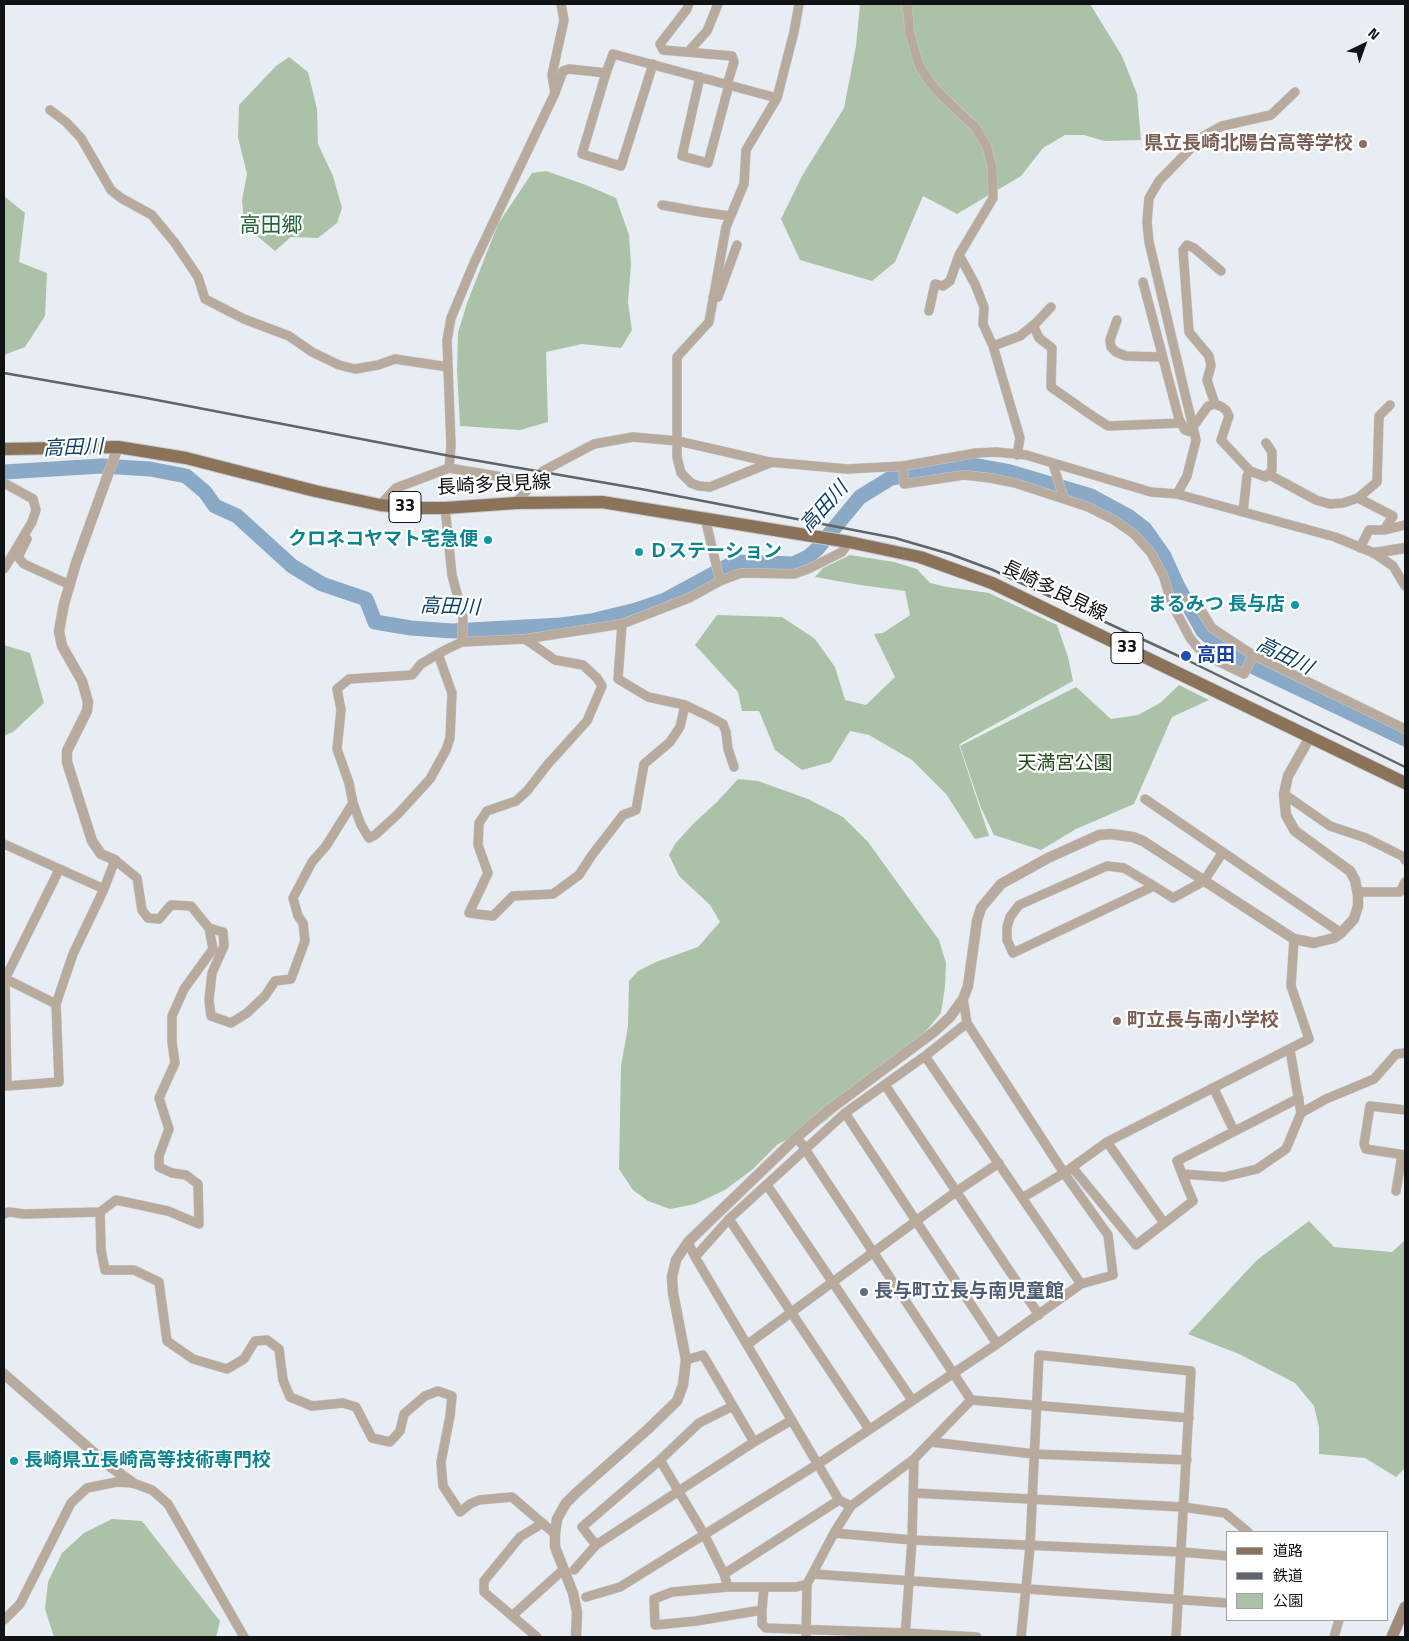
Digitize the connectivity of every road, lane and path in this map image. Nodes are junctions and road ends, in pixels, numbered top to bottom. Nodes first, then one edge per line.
1 (561, 4) edge
2 (689, 4) edge
3 (718, 4) edge
4 (799, 4) edge
5 (907, 4) edge
6 (684, 8) edge
7 (688, 52) junction
8 (652, 64) junction
9 (606, 73) junction
10 (700, 78) junction
11 (728, 85) junction
12 (1295, 92) dead end
13 (555, 93) junction
14 (777, 98) junction
15 (50, 110) dead end
16 (662, 204) dead end
17 (730, 216) junction
18 (737, 245) dead end
19 (958, 255) junction
20 (1221, 271) dead end
21 (1143, 282) dead end
22 (713, 297) junction
23 (1051, 307) dead end
24 (929, 311) dead end
25 (1116, 320) dead end
26 (1033, 325) junction
27 (993, 346) junction
28 (1162, 357) junction
29 (448, 367) junction
30 (1215, 404) junction
31 (1390, 405) dead end
32 (1181, 423) junction
33 (1194, 430) junction
34 (678, 441) junction
35 (1266, 442) dead end
36 (4, 449) edge
37 (116, 452) junction
38 (1017, 455) junction
39 (772, 462) junction
40 (1054, 464) junction
41 (449, 468) junction
42 (903, 468) junction
43 (1250, 471) junction
44 (1268, 474) junction
45 (532, 482) junction
46 (4, 483) edge
47 (1177, 494) junction
48 (1358, 498) junction
49 (1064, 499) junction
50 (516, 503) junction
51 (380, 505) junction
52 (445, 508) junction
53 (1243, 512) junction
54 (705, 518) junction
55 (32, 522) junction
56 (1405, 525) edge
57 (1384, 530) junction
58 (844, 541) junction
59 (1360, 548) junction
60 (1405, 548) edge
61 (1374, 553) junction
62 (4, 568) edge
63 (720, 581) junction
64 (70, 586) junction
65 (1405, 586) edge
66 (1172, 604) junction
67 (622, 624) junction
68 (525, 639) junction
69 (462, 640) junction
70 (438, 654) junction
71 (1253, 654) junction
72 (685, 706) junction
73 (1405, 729) edge
74 (1310, 737) junction
75 (734, 767) dead end
76 (1405, 783) edge
77 (1284, 794) junction
78 (1145, 799) dead end
79 (353, 803) junction
80 (5, 848) edge
81 (1223, 852) junction
82 (115, 860) junction
83 (1405, 860) edge
84 (59, 870) junction
85 (1204, 881) junction
86 (1405, 882) edge
87 (1154, 886) junction
88 (104, 889) junction
89 (1358, 892) junction
90 (209, 928) junction
91 (1341, 933) junction
92 (1294, 939) junction
93 (4, 979) edge
94 (963, 999) junction
95 (56, 1004) junction
96 (967, 1023) junction
97 (1290, 1050) junction
98 (1405, 1053) edge
99 (925, 1056) junction
100 (885, 1085) junction
101 (1214, 1089) junction
102 (1299, 1098) junction
103 (1405, 1110) edge
104 (845, 1113) junction
105 (1302, 1113) junction
106 (1234, 1131) junction
107 (797, 1137) junction
108 (1108, 1142) junction
109 (806, 1150) junction
110 (1404, 1155) edge
111 (999, 1164) junction
112 (1072, 1167) junction
113 (1064, 1173) junction
114 (1182, 1174) junction
115 (767, 1185) junction
116 (957, 1191) junction
117 (1396, 1191) dead end
118 (1022, 1198) junction
119 (100, 1212) junction
120 (4, 1214) edge
121 (729, 1219) junction
122 (916, 1221) junction
123 (1164, 1223) junction
124 (688, 1242) junction
125 (873, 1252) junction
126 (695, 1257) junction
127 (832, 1283) junction
128 (1080, 1284) junction
129 (791, 1314) junction
130 (1039, 1315) junction
131 (748, 1344) junction
132 (997, 1344) junction
133 (686, 1360) junction
134 (954, 1372) junction
135 (4, 1374) edge
136 (912, 1400) junction
137 (972, 1400) junction
138 (1038, 1405) junction
139 (733, 1406) junction
140 (1189, 1418) junction
141 (792, 1420) junction
142 (869, 1429) junction
143 (754, 1442) junction
144 (931, 1442) junction
145 (1034, 1454) junction
146 (914, 1459) junction
147 (660, 1460) junction
148 (1187, 1460) junction
149 (818, 1464) junction
150 (133, 1483) junction
151 (678, 1492) junction
152 (913, 1493) junction
153 (1032, 1499) junction
154 (839, 1500) junction
155 (851, 1506) junction
156 (1183, 1507) junction
157 (543, 1523) junction
158 (1247, 1531) edge
159 (555, 1534) junction
160 (704, 1534) junction
161 (834, 1534) junction
162 (912, 1540) junction
163 (596, 1545) junction
164 (1030, 1546) junction
165 (1182, 1552) junction
166 (1226, 1556) edge
167 (569, 1570) junction
168 (724, 1574) junction
169 (813, 1574) junction
170 (909, 1581) junction
171 (807, 1584) junction
172 (728, 1586) junction
173 (764, 1587) junction
174 (1026, 1589) junction
175 (586, 1597) dead end
176 (1179, 1600) junction
177 (1226, 1604) edge
178 (1405, 1608) edge
179 (762, 1610) junction
180 (512, 1616) junction
181 (4, 1620) edge
182 (1339, 1621) edge
183 (806, 1633) edge
184 (906, 1635) edge
185 (244, 1637) edge
186 (537, 1637) edge
187 (576, 1637) edge
188 (977, 1637) edge
189 (1022, 1637) edge
190 (1176, 1637) edge
191 (1334, 1637) edge
192 (1392, 1637) edge

1 - 13 street
2 - 6 street
3 - 7 street
4 - 14 street
5 - 19 street
6 - 7 street
7 - 11 street
8 - 9 street
8 - 9 street
8 - 10 street
9 - 13 street
10 - 11 street
10 - 11 street
11 - 14 street
12 - 33 street
13 - 29 street
14 - 17 street
15 - 29 street
16 - 17 street
17 - 22 street
18 - 22 street
19 - 24 street
19 - 27 street
20 - 30 street
21 - 28 street
22 - 34 street
23 - 26 street
25 - 28 street
26 - 27 street
26 - 32 street
27 - 38 street
28 - 32 street
29 - 41 street
30 - 33 street
30 - 43 street
31 - 48 street
32 - 33 street
33 - 47 street
34 - 39 street
34 - 39 street
34 - 45 street
35 - 44 street
36 - 37 main road, 長崎多良見線 / 33
37 - 51 main road, 長崎多良見線 / 33
37 - 64 street
38 - 40 street
38 - 42 street
39 - 42 street
40 - 47 street
40 - 49 street
41 - 45 street
41 - 51 street
42 - 49 street
43 - 44 street
43 - 53 street
44 - 48 street
45 - 50 street
46 - 55 street
47 - 53 street
48 - 57 street
49 - 66 street
50 - 52 main road, 長崎多良見線 / 33
50 - 54 main road, 長崎多良見線 / 33
51 - 52 main road, 長崎多良見線 / 33
52 - 69 street
53 - 59 street
54 - 58 main road, 長崎多良見線 / 33
54 - 63 street
55 - 62 street
55 - 64 street
56 - 57 street
57 - 59 street
58 - 63 street
58 - 74 main road, 長崎多良見線 / 33
59 - 61 street
60 - 61 street
61 - 65 street
63 - 67 street
64 - 82 street
66 - 71 street
66 - 71 street
67 - 68 street
67 - 72 street
68 - 69 street
68 - 72 street
69 - 70 street
70 - 79 street
70 - 79 street
71 - 73 street
72 - 75 street
74 - 76 main road, 長崎多良見線 / 33
74 - 77 street
77 - 83 street
77 - 89 street
78 - 81 street
79 - 90 street
80 - 84 street
81 - 85 street
81 - 91 street
82 - 88 street
82 - 90 street
84 - 88 street
84 - 93 street
85 - 87 street
85 - 92 street
85 - 94 street
86 - 89 street
87 - 87 street
88 - 95 street
89 - 91 street
90 - 119 street
91 - 92 street
92 - 97 street
93 - 95 street
93 - 95 street
94 - 96 street
94 - 107 street
96 - 99 street
96 - 113 street
97 - 101 street
97 - 102 street
98 - 105 street
99 - 100 street
99 - 111 street
100 - 104 street
100 - 116 street
101 - 106 street
101 - 108 street
102 - 105 street
102 - 106 street
103 - 110 street
104 - 109 street
104 - 122 street
105 - 114 street
106 - 114 street
107 - 109 street
107 - 124 street
108 - 112 street
108 - 123 street
109 - 115 street
109 - 125 street
110 - 117 street
111 - 116 street
111 - 118 street
112 - 113 street
112 - 123 street
113 - 118 street
113 - 128 street
114 - 123 street
115 - 121 street
115 - 127 street
116 - 122 street
116 - 130 street
118 - 128 street
119 - 120 street
119 - 157 street
121 - 126 street
121 - 129 street
122 - 125 street
122 - 132 street
124 - 126 street
124 - 133 street
125 - 127 street
125 - 134 street
126 - 131 street
127 - 129 street
127 - 136 street
128 - 130 street
129 - 131 street
129 - 142 street
130 - 132 street
131 - 141 street
132 - 134 street
133 - 139 street
133 - 159 street
134 - 136 street
134 - 137 street
135 - 150 street
136 - 142 street
137 - 138 street
137 - 144 street
138 - 140 street
138 - 140 street
138 - 145 street
139 - 143 street
139 - 147 street
140 - 148 street
141 - 143 street
141 - 149 street
142 - 149 street
143 - 151 street
144 - 145 street
144 - 146 street
145 - 148 street
145 - 153 street
146 - 152 street
146 - 155 street
147 - 151 street
147 - 163 street
148 - 156 street
149 - 154 street
149 - 160 street
150 - 181 street
150 - 185 street
151 - 160 street
151 - 163 street
152 - 153 street
152 - 162 street
153 - 156 street
153 - 164 street
154 - 155 street
154 - 168 street
155 - 161 street
156 - 158 street
156 - 165 street
157 - 159 street
157 - 180 street
159 - 167 street
160 - 168 street
160 - 175 street
161 - 162 street
161 - 169 street
162 - 164 street
162 - 170 street
163 - 167 street
164 - 165 street
164 - 174 street
165 - 166 street
165 - 176 street
167 - 180 street
167 - 187 street
168 - 172 street
169 - 170 street
169 - 171 street
170 - 174 street
170 - 184 street
171 - 173 street
171 - 183 street
172 - 173 street
172 - 179 street
173 - 179 street
174 - 176 street
174 - 189 street
176 - 177 street
176 - 190 street
178 - 192 main road
179 - 183 street
180 - 186 street
182 - 191 street
183 - 184 street
184 - 188 street

